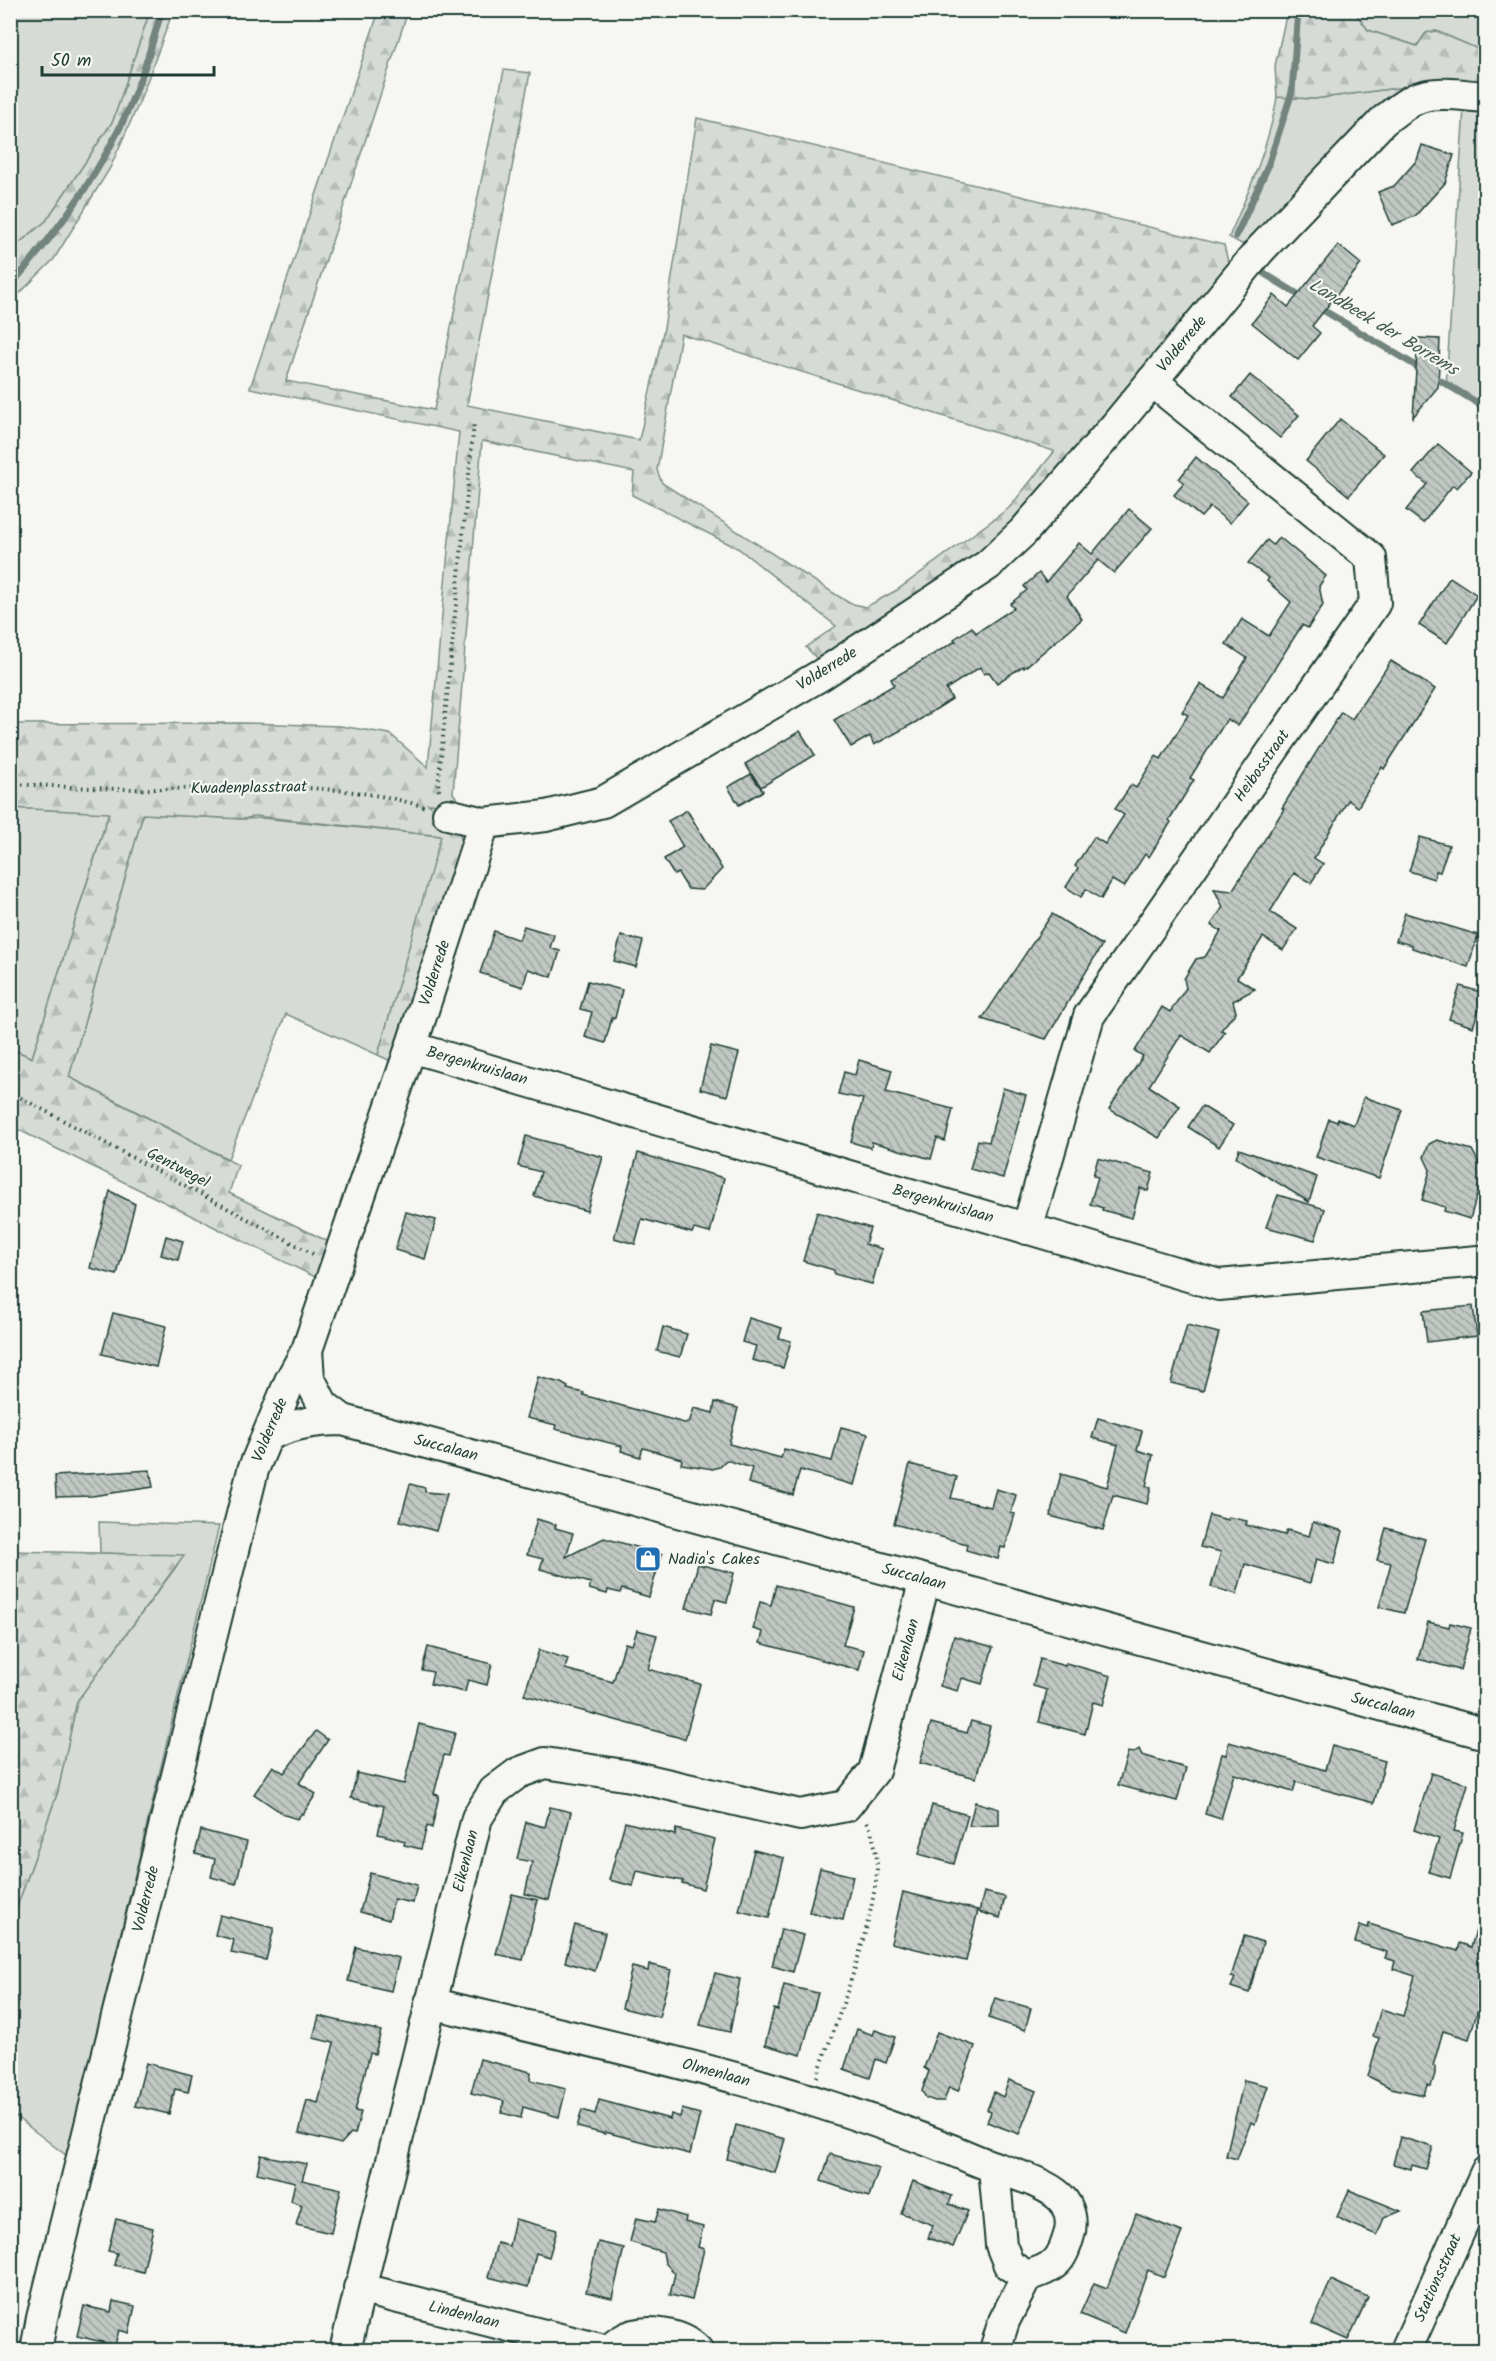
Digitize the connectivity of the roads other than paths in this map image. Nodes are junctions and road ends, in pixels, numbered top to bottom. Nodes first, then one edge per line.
1 (1485, 97) edge
2 (1152, 381) junction
3 (448, 814) road end
4 (484, 823) junction
5 (411, 1047) junction
6 (1027, 1229) junction
7 (1485, 1263) edge
8 (307, 1350) junction
9 (343, 1420) junction
10 (268, 1435) junction
11 (925, 1580) junction
12 (1485, 1734) edge
13 (430, 2003) junction
14 (994, 2168) junction
15 (1485, 2172) edge
16 (1028, 2276) junction
17 (359, 2288) junction
18 (36, 2350) edge
19 (345, 2350) edge
20 (604, 2350) edge
21 (610, 2350) edge
22 (697, 2350) edge
23 (995, 2350) edge
24 (1406, 2350) edge

1 - 2 street, Volderrede
2 - 4 street, Volderrede
2 - 6 street, Heibosstraat
3 - 4 street
4 - 5 street, Volderrede
5 - 6 street, Bergenkruislaan
5 - 8 street, Volderrede
6 - 7 street, Bergenkruislaan
8 - 9 street, Succalaan
8 - 10 street, Volderrede
9 - 10 street, Succalaan
9 - 11 street, Succalaan
10 - 18 street, Volderrede
11 - 12 street, Succalaan
11 - 13 street, Eikenlaan
13 - 14 street, Olmenlaan
13 - 17 street, Eikenlaan
14 - 16 street
14 - 16 street, Olmenlaan
15 - 24 street, Stationsstraat
16 - 23 street
17 - 19 street, Eikenlaan
17 - 20 street, Lindenlaan
21 - 22 street

